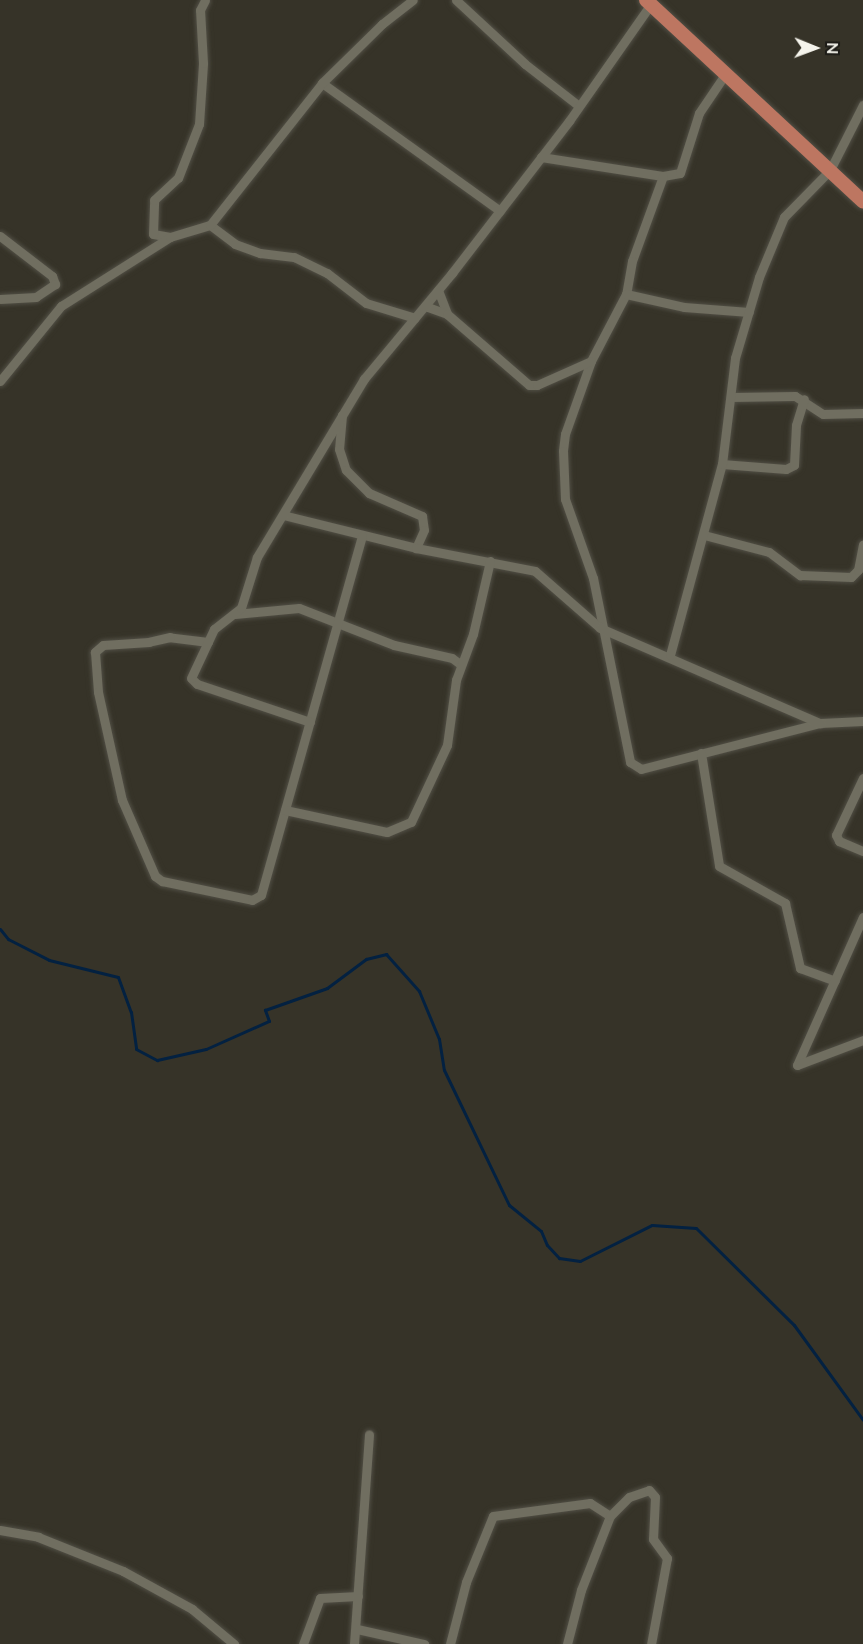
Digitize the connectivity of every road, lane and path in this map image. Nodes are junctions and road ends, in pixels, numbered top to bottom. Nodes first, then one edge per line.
1 (205, 0) edge
2 (413, 0) edge
3 (456, 0) edge
4 (648, 2) edge
5 (726, 74) junction
6 (322, 82) junction
7 (863, 105) edge
8 (579, 106) junction
9 (542, 157) junction
10 (830, 170) junction
11 (663, 176) junction
12 (863, 202) edge
13 (500, 211) junction
14 (210, 225) junction
15 (0, 236) edge
16 (170, 237) junction
17 (438, 290) junction
18 (626, 294) junction
19 (0, 299) edge
20 (425, 306) junction
21 (749, 312) junction
22 (447, 314) junction
23 (415, 318) junction
24 (591, 361) junction
25 (0, 381) edge
26 (731, 397) junction
27 (804, 399) junction
28 (343, 410) junction
29 (863, 413) edge
30 (722, 464) junction
31 (282, 515) junction
32 (704, 535) junction
33 (362, 536) junction
34 (863, 544) edge
35 (416, 548) junction
36 (490, 561) junction
37 (236, 614) junction
38 (335, 623) junction
39 (600, 628) junction
40 (208, 642) junction
41 (670, 655) junction
42 (460, 664) junction
43 (863, 721) edge
44 (310, 722) junction
45 (820, 723) junction
46 (701, 753) junction
47 (863, 778) edge
48 (285, 810) junction
49 (863, 851) edge
50 (863, 917) edge
51 (835, 981) junction
52 (863, 1040) edge
53 (369, 1435) dead end
54 (610, 1516) junction
55 (0, 1530) edge
56 (358, 1596) junction
57 (357, 1629) junction
58 (234, 1644) edge
59 (303, 1644) edge
60 (354, 1644) edge
61 (424, 1644) edge
62 (450, 1644) edge
63 (567, 1644) edge
64 (651, 1644) edge

1 - 16 street
2 - 6 street
3 - 8 street
4 - 5 main road
4 - 8 street
5 - 10 main road
5 - 11 street
6 - 13 street
6 - 14 street
7 - 10 street
8 - 9 street
9 - 11 street
9 - 13 street
10 - 12 main road
10 - 21 street
11 - 18 street
13 - 17 street
14 - 16 street
14 - 23 street
15 - 19 street
16 - 25 street
17 - 20 street
17 - 22 street
18 - 21 street
18 - 24 street
20 - 22 street
20 - 23 street
21 - 26 street
22 - 24 street
23 - 28 street
24 - 39 street
26 - 27 street
26 - 30 street
27 - 29 street
27 - 30 street
28 - 31 street
28 - 35 street
30 - 32 street
31 - 33 street
31 - 37 street
32 - 34 street
32 - 41 street
33 - 35 street
33 - 38 street
35 - 36 street
36 - 39 street
36 - 42 street
37 - 38 street
37 - 40 street
38 - 42 street
38 - 44 street
39 - 41 street
39 - 46 street
40 - 44 street
40 - 48 street
41 - 45 street
42 - 48 street
43 - 45 street
44 - 48 street
45 - 46 street
46 - 51 street
47 - 49 street
50 - 51 street
51 - 52 street
53 - 56 street
54 - 62 street
54 - 63 street
54 - 64 street
55 - 58 street
56 - 57 street
56 - 59 street
57 - 60 street
57 - 61 street

